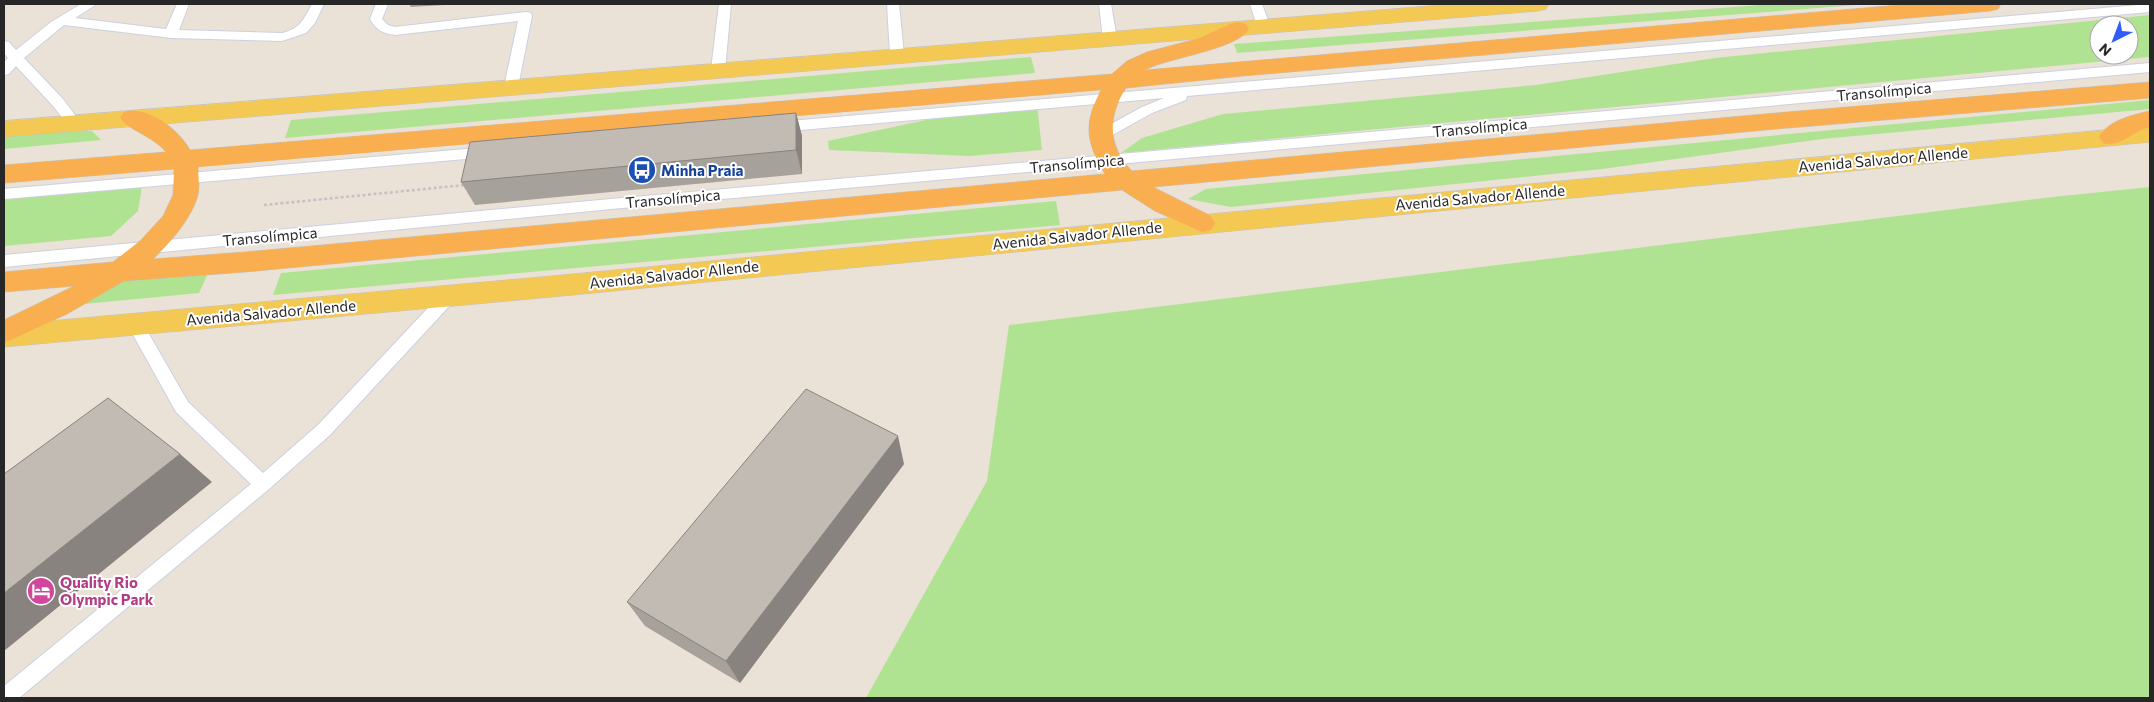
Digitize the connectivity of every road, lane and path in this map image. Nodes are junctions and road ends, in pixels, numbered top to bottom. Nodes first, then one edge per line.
1 (91, 4) edge
2 (183, 4) edge
3 (318, 4) edge
4 (382, 4) edge
5 (725, 4) edge
6 (893, 4) edge
7 (1105, 4) edge
8 (1256, 4) edge
9 (1538, 4) edge
10 (1990, 4) edge
11 (2150, 8) edge
12 (528, 10) edge
13 (62, 21) junction
14 (1263, 26) junction
15 (1238, 29) junction
16 (171, 34) junction
17 (1110, 39) junction
18 (4, 45) edge
19 (897, 55) junction
20 (14, 57) junction
21 (2150, 67) edge
22 (718, 70) junction
23 (4, 72) edge
24 (511, 88) junction
25 (1113, 89) junction
26 (1197, 90) junction
27 (2150, 90) edge
28 (132, 118) junction
29 (2150, 119) edge
30 (74, 123) junction
31 (762, 128) edge
32 (4, 129) edge
33 (2150, 134) edge
34 (1100, 137) junction
35 (2111, 137) junction
36 (504, 151) edge
37 (1109, 160) junction
38 (186, 169) junction
39 (4, 174) edge
40 (1125, 180) junction
41 (469, 185) edge
42 (4, 194) edge
43 (264, 204) dead end
44 (1202, 223) junction
45 (148, 248) junction
46 (4, 261) edge
47 (121, 271) junction
48 (4, 282) edge
49 (448, 297) junction
50 (135, 324) junction
51 (4, 332) edge
52 (4, 336) edge
53 (264, 484) junction
54 (4, 698) edge

1 - 13 lane
2 - 16 lane
3 - 16 lane
4 - 12 lane
5 - 22 lane
6 - 19 lane
7 - 17 lane
8 - 14 lane
9 - 14 main road
10 - 25 highway
11 - 26 lane
12 - 24 lane
13 - 16 lane
13 - 20 lane
14 - 15 main road
15 - 17 main road
15 - 25 highway
17 - 19 main road
18 - 20 lane
19 - 22 main road
20 - 23 lane
20 - 30 lane
21 - 37 lane, Transolímpica
22 - 24 main road
24 - 28 main road
25 - 26 lane
25 - 31 lane
25 - 34 highway
25 - 38 highway
26 - 34 lane
27 - 40 highway
28 - 30 main road
28 - 38 highway
29 - 35 highway
30 - 32 main road
33 - 35 main road, Avenida Salvador Allende
34 - 37 highway
35 - 44 main road, Avenida Salvador Allende
36 - 38 lane
37 - 40 highway
37 - 45 lane, Transolímpica
38 - 39 highway
38 - 42 lane
38 - 45 highway
40 - 44 highway
40 - 47 highway
41 - 43 path
44 - 49 main road, Avenida Salvador Allende
45 - 46 lane, Transolímpica
45 - 47 highway
47 - 48 highway
47 - 51 highway
49 - 50 main road, Avenida Salvador Allende
49 - 53 lane
50 - 52 main road, Avenida Salvador Allende
50 - 53 lane
53 - 54 lane

